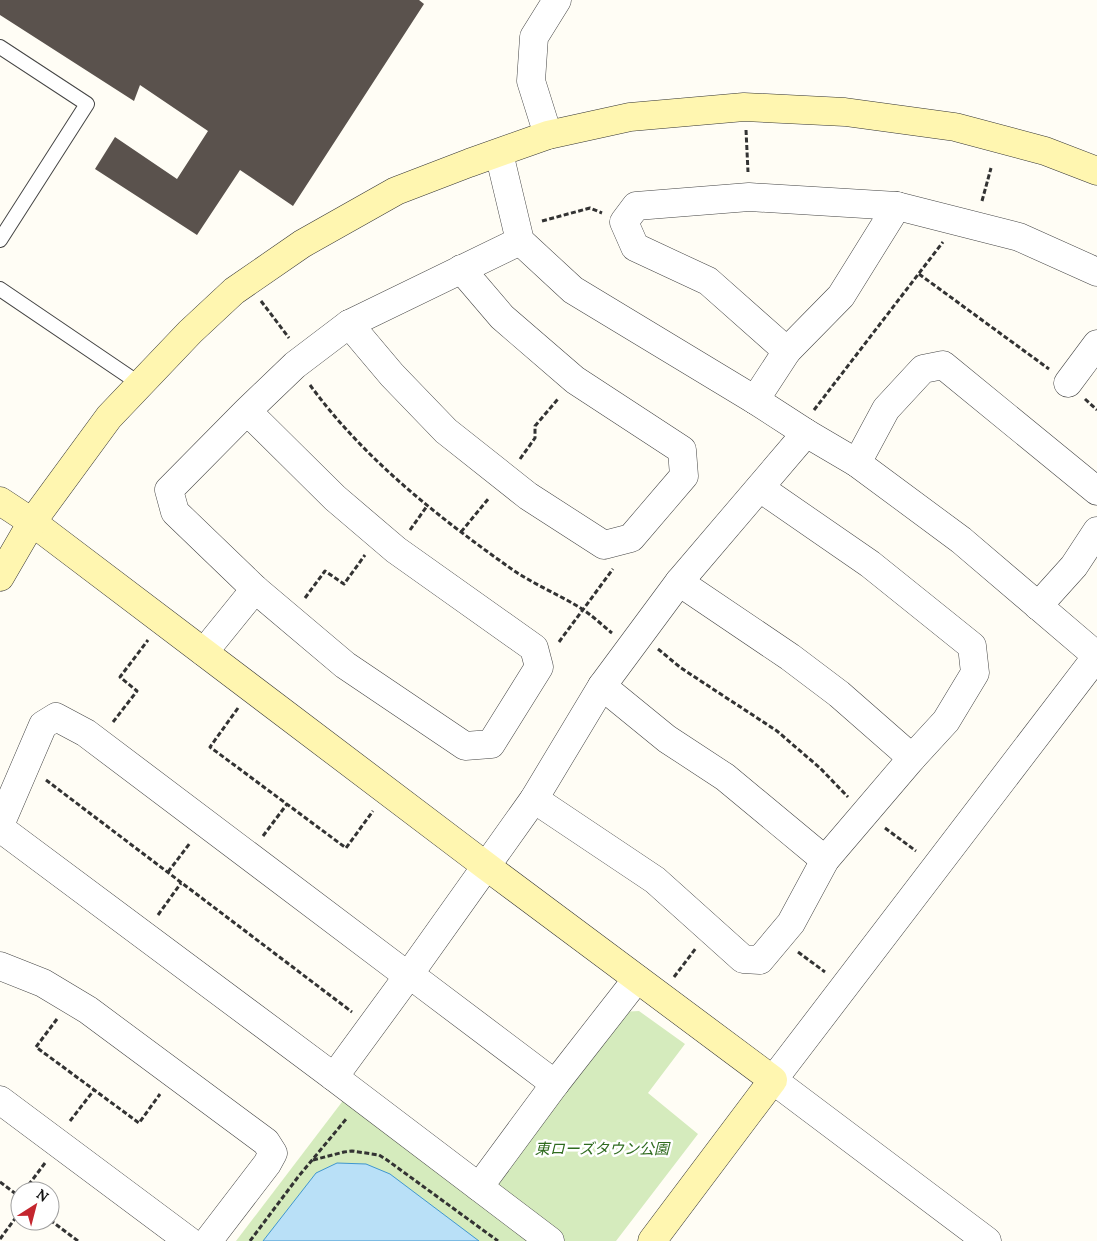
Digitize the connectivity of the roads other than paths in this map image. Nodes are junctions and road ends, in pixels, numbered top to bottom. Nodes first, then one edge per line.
1 (557, 0) edge
2 (0, 48) edge
3 (548, 136) junction
4 (499, 152) junction
5 (1097, 171) edge
6 (896, 206) junction
7 (5, 222) edge
8 (518, 234) junction
9 (0, 240) edge
10 (461, 269) junction
11 (1097, 272) edge
12 (0, 289) edge
13 (349, 324) junction
14 (1097, 344) edge
15 (787, 351) junction
16 (1068, 383) road end
17 (140, 384) junction
18 (754, 400) junction
19 (247, 411) junction
20 (803, 431) junction
21 (857, 463) junction
22 (760, 488) junction
23 (1097, 491) edge
24 (0, 501) edge
25 (32, 522) junction
26 (1097, 531) edge
27 (0, 577) edge
28 (679, 582) junction
29 (255, 589) junction
30 (1038, 606) junction
31 (204, 652) junction
32 (1097, 656) edge
33 (602, 686) junction
34 (912, 758) junction
35 (534, 800) junction
36 (0, 826) edge
37 (825, 860) junction
38 (486, 866) junction
39 (0, 966) edge
40 (408, 976) junction
41 (637, 979) junction
42 (334, 1077) junction
43 (773, 1080) junction
44 (555, 1084) junction
45 (0, 1100) edge
46 (479, 1187) junction
47 (189, 1241) edge
48 (208, 1241) edge
49 (550, 1241) edge
50 (652, 1241) edge
51 (987, 1241) edge

1 - 3 street
2 - 7 lane
3 - 4 street
3 - 5 street
4 - 8 street
4 - 17 street
6 - 11 street
6 - 15 street
6 - 15 street
7 - 9 lane
8 - 10 street
8 - 18 street
10 - 13 street
10 - 13 street
12 - 17 lane
13 - 19 street
14 - 16 street
15 - 18 street
17 - 25 street
18 - 20 street
19 - 29 street
19 - 29 street
20 - 21 street
20 - 22 street
21 - 23 street
21 - 30 street
22 - 28 street
22 - 34 street
24 - 25 street
25 - 27 street
25 - 31 street
26 - 30 street
28 - 33 street
28 - 34 street
29 - 31 street
30 - 32 street
31 - 38 street
32 - 43 street
33 - 35 street
33 - 37 street
34 - 37 street
35 - 37 street
35 - 38 street
36 - 40 street
36 - 42 street
38 - 40 street
38 - 41 street
39 - 48 street
40 - 42 street
40 - 44 street
41 - 43 street
41 - 44 street
42 - 46 street
43 - 50 street
43 - 51 street
44 - 46 street
45 - 47 street
46 - 49 street

